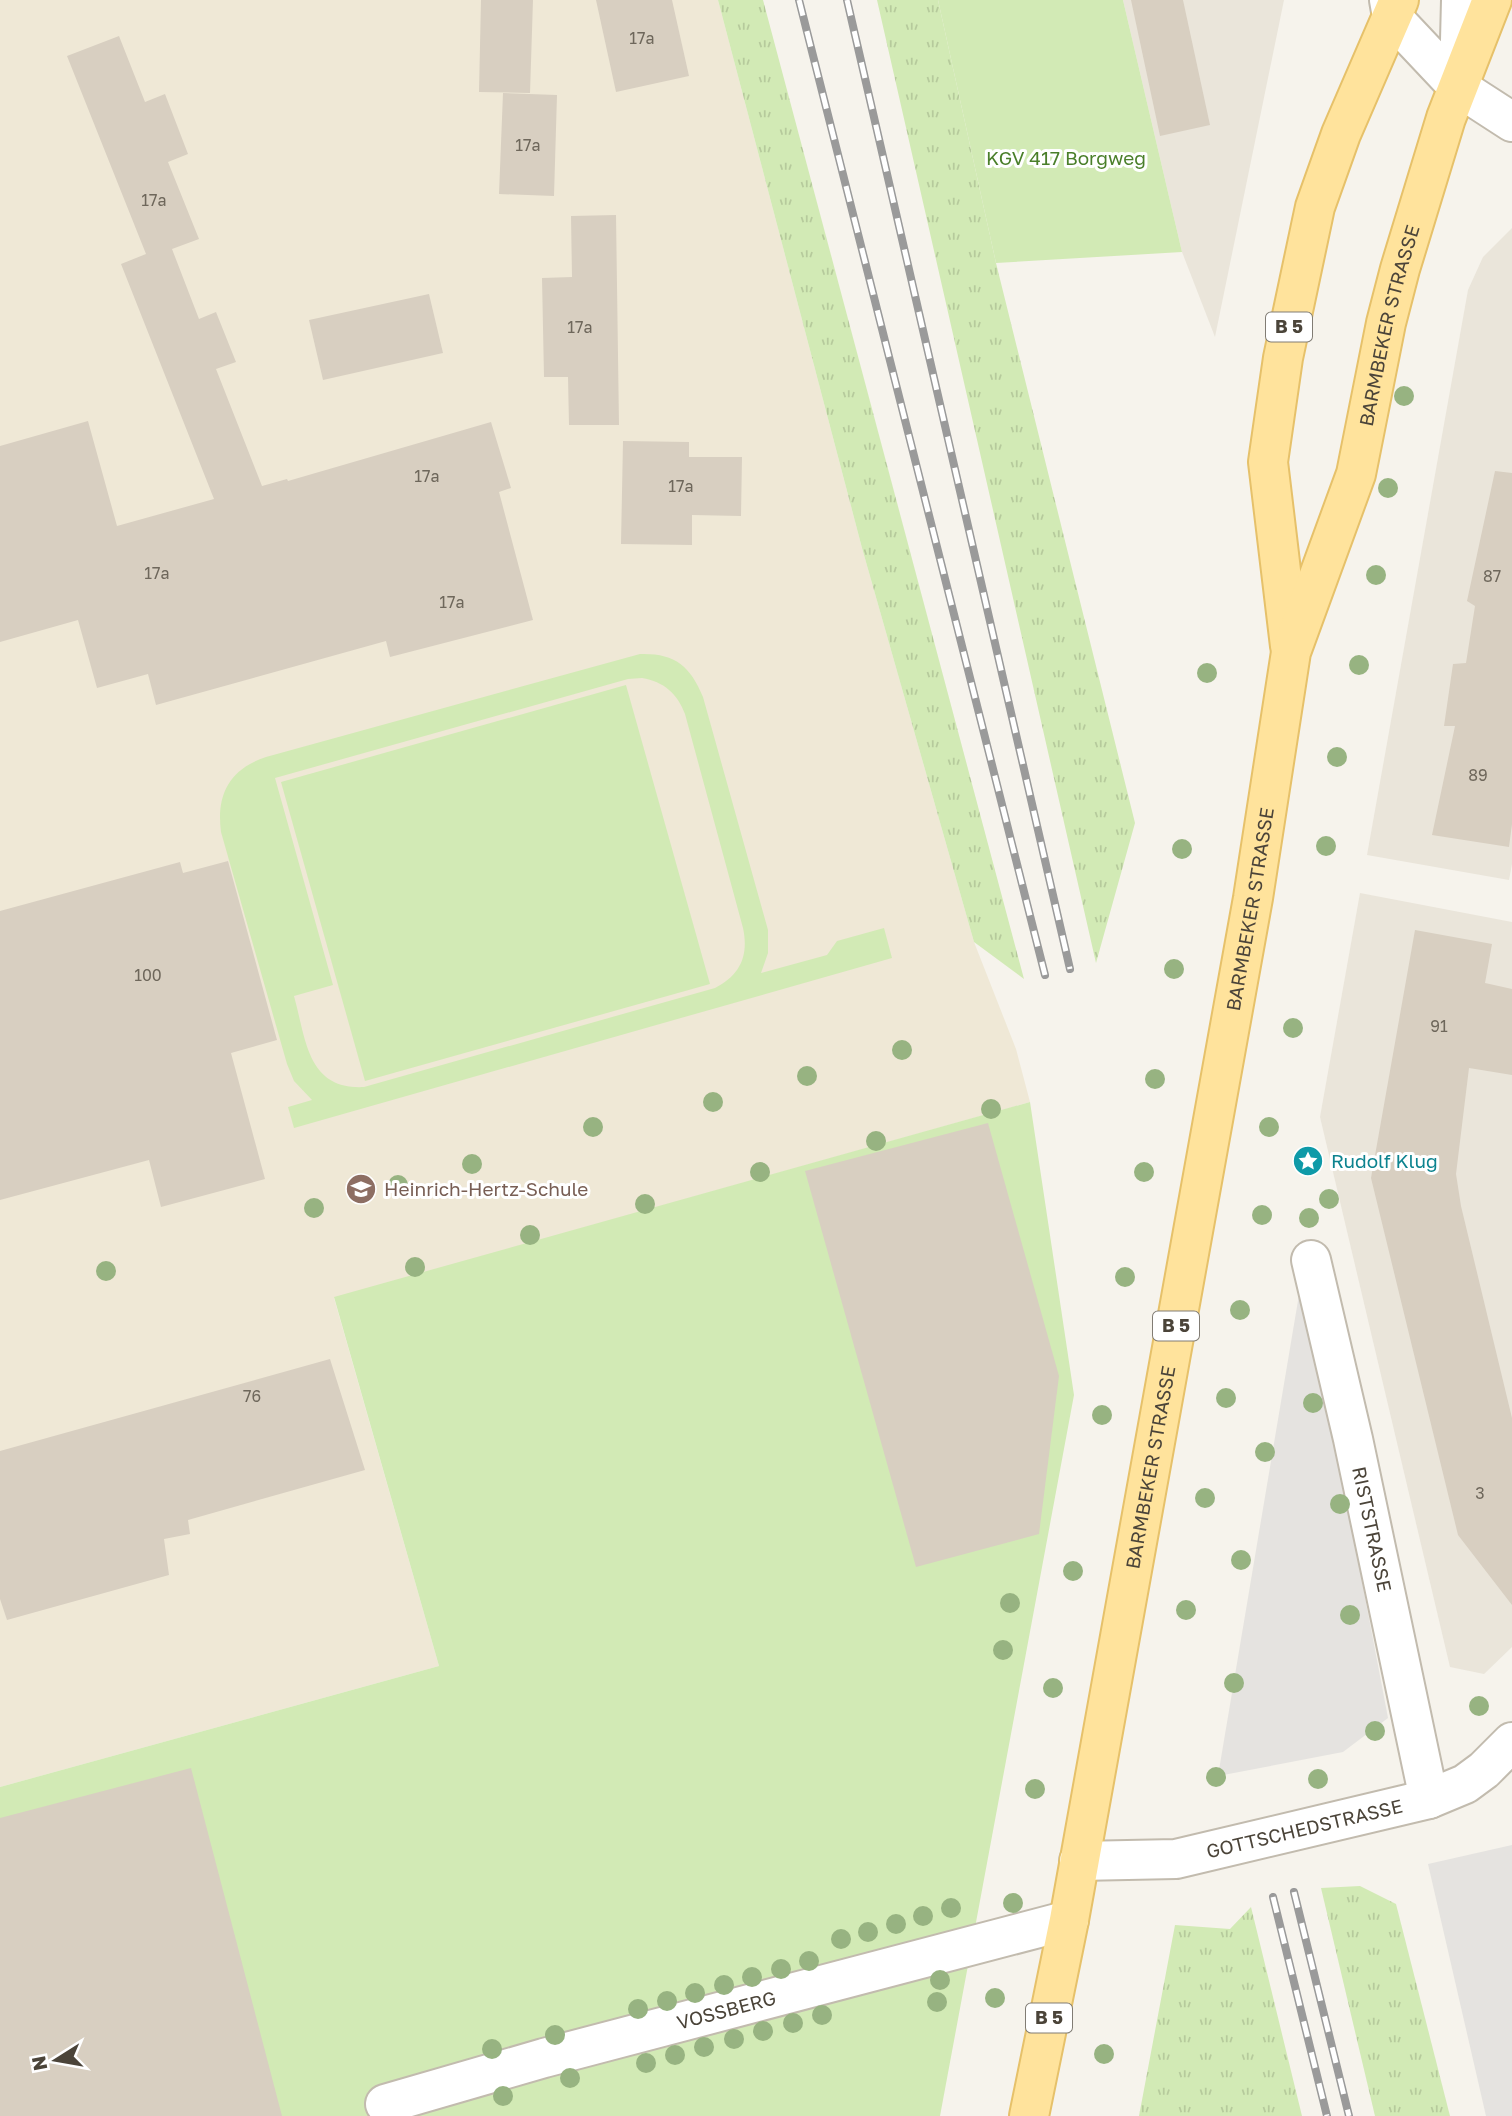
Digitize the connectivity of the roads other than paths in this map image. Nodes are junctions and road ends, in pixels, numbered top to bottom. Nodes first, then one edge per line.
1 (1461, 0) edge
2 (1492, 0) edge
3 (1393, 6) edge
4 (1458, 87) junction
5 (1512, 122) edge
6 (1290, 652) junction
7 (1311, 1260) dead end
8 (1512, 1742) edge
9 (1429, 1799) junction
10 (1079, 1861) junction
11 (1069, 1920) junction
12 (385, 2104) dead end
13 (1028, 2116) edge

1 - 4 street
2 - 4 main road, BARMBEKER STRASSE / B 5
3 - 4 street
3 - 6 main road, BARMBEKER STRASSE / B 5
4 - 5 street
4 - 6 main road, BARMBEKER STRASSE / B 5
6 - 10 main road, BARMBEKER STRASSE / B 5
7 - 9 street, RISTSTRASSE
8 - 9 street, GOTTSCHEDSTRASSE
9 - 10 street, GOTTSCHEDSTRASSE
10 - 11 main road, BARMBEKER STRASSE / B 5
11 - 12 street, VOSSBERG
11 - 13 main road, BARMBEKER STRASSE / B 5

